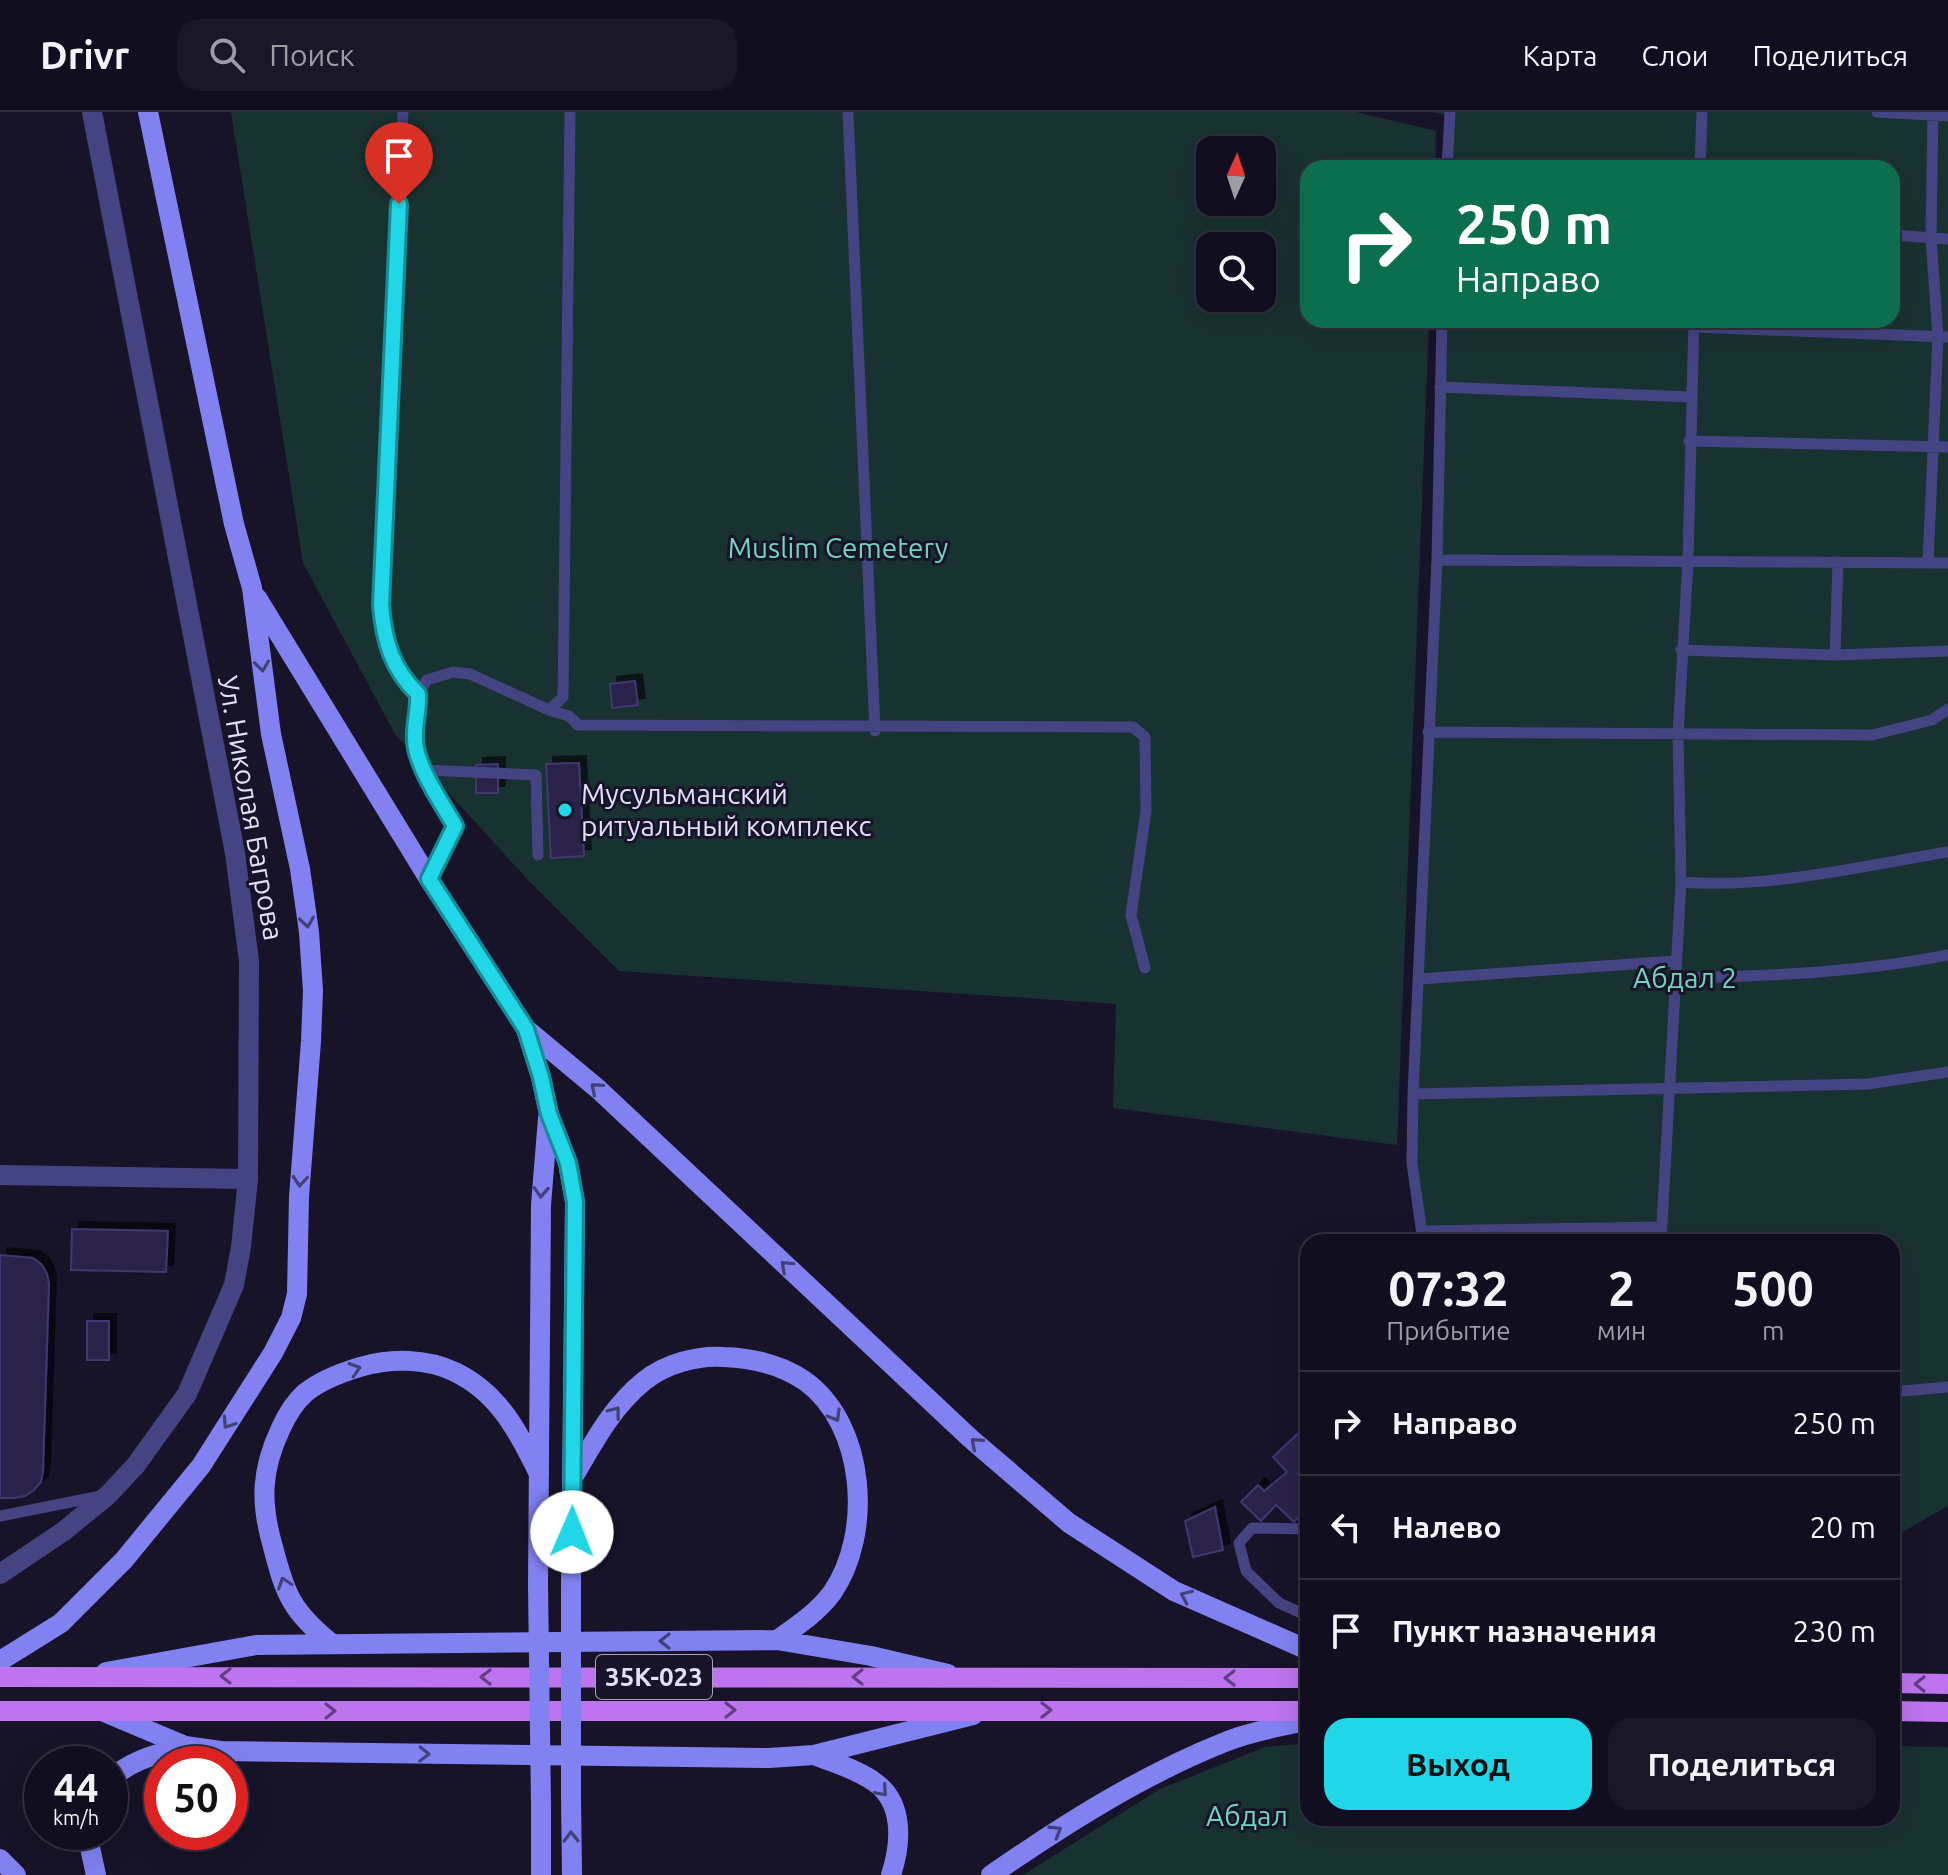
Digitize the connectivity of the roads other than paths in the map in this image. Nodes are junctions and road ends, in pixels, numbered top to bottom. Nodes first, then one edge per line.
1 (92, 112) edge
2 (148, 112) edge
3 (403, 112) edge
4 (570, 112) edge
5 (848, 112) edge
6 (1450, 112) edge
7 (1702, 112) edge
8 (1877, 112) edge
9 (1933, 113) edge
10 (1948, 116) edge
11 (1447, 160) edge
12 (1700, 160) edge
13 (1900, 236) edge
14 (1931, 238) junction
15 (1948, 239) edge
16 (1442, 328) edge
17 (1694, 328) edge
18 (1771, 328) edge
19 (1943, 337) edge
20 (1440, 387) junction
21 (1691, 397) junction
22 (1689, 441) junction
23 (1933, 447) junction
24 (1948, 447) edge
25 (1437, 560) junction
26 (1688, 560) junction
27 (1838, 562) junction
28 (1928, 563) junction
29 (1948, 563) edge
30 (252, 588) junction
31 (1681, 650) junction
32 (1948, 651) edge
33 (1835, 655) junction
34 (418, 694) junction
35 (1948, 709) edge
36 (549, 710) junction
37 (875, 728) junction
38 (1428, 732) junction
39 (1678, 735) junction
40 (425, 770) junction
41 (1948, 852) edge
42 (538, 855) dead end
43 (429, 879) junction
44 (1681, 882) junction
45 (1948, 955) edge
46 (1675, 961) junction
47 (1145, 968) dead end
48 (1675, 978) junction
49 (1419, 979) junction
50 (526, 1029) junction
51 (1948, 1072) edge
52 (1669, 1090) junction
53 (1413, 1094) junction
54 (549, 1114) junction
55 (0, 1175) edge
56 (248, 1179) junction
57 (1661, 1227) junction
58 (1423, 1234) edge
59 (1494, 1234) edge
60 (1661, 1234) edge
61 (1948, 1387) edge
62 (1900, 1391) edge
63 (539, 1474) junction
64 (573, 1477) junction
65 (108, 1495) junction
66 (0, 1516) edge
67 (1300, 1529) edge
68 (0, 1574) edge
69 (1300, 1612) edge
70 (777, 1640) junction
71 (331, 1643) junction
72 (1300, 1646) edge
73 (0, 1661) edge
74 (82, 1676) junction
75 (0, 1677) edge
76 (964, 1677) junction
77 (1300, 1678) edge
78 (1900, 1683) edge
79 (1948, 1684) edge
80 (992, 1710) junction
81 (0, 1711) edge
82 (102, 1711) junction
83 (1300, 1711) edge
84 (1900, 1711) edge
85 (1948, 1712) edge
86 (1300, 1722) edge
87 (185, 1746) edge
88 (248, 1751) edge
89 (814, 1755) junction
90 (91, 1850) edge
91 (0, 1859) edge
92 (16, 1875) edge
93 (96, 1875) edge
94 (540, 1875) edge
95 (572, 1875) edge
96 (891, 1875) edge
97 (991, 1875) edge

1 - 56 street, Ул. Николая Багрова
2 - 30 main road
3 - 34 lane
4 - 36 lane
5 - 37 lane
6 - 11 lane
7 - 12 lane
8 - 9 lane
9 - 10 lane
9 - 14 lane
13 - 14 lane
14 - 15 lane
14 - 19 lane
16 - 20 lane
17 - 21 lane
18 - 19 lane
19 - 23 lane
20 - 21 lane
20 - 25 lane
21 - 22 lane
22 - 23 lane
22 - 26 lane
23 - 24 lane
23 - 28 lane
25 - 26 lane
25 - 38 lane
26 - 27 lane
26 - 31 lane
27 - 28 lane
27 - 33 lane
28 - 29 lane
30 - 43 main road
30 -> 73 main road
31 - 33 lane
31 - 39 lane
32 - 33 lane
34 - 36 lane
34 - 40 lane
35 - 39 lane
36 - 37 lane
37 - 47 lane
38 - 39 lane
38 - 49 lane
39 - 44 lane
40 - 42 lane
40 - 43 lane
41 - 44 lane
43 - 50 main road
44 - 46 lane
45 - 48 lane
46 - 48 lane
46 - 49 lane
48 - 52 lane
49 - 53 lane
50 - 54 main road
72 -> 50 main road
51 - 52 lane
52 - 53 lane
52 - 57 lane
53 - 58 lane
54 -> 63 main road
54 - 64 main road
55 - 56 street
56 - 65 street, Ул. Николая Багрова
57 - 59 lane
57 - 60 lane
61 - 62 lane
71 -> 63 main road
63 - 94 main road, bridge
64 -> 70 main road
95 -> 64 main road, bridge
65 - 66 lane
65 - 68 street, Ул. Николая Багрова
67 - 69 lane
70 -> 71 main road
70 - 76 main road
71 - 74 main road
74 - 75 main road, 35К-023
76 -> 74 main road, 35К-023
77 -> 76 main road, 35К-023
79 -> 78 main road
82 -> 80 main road, 35К-023
80 -> 83 main road, 35К-023
80 - 89 main road
81 - 82 main road, 35К-023
82 - 87 main road
84 - 85 main road
97 -> 86 main road
88 -> 89 main road
89 -> 96 main road
90 - 93 main road
91 - 92 main road

